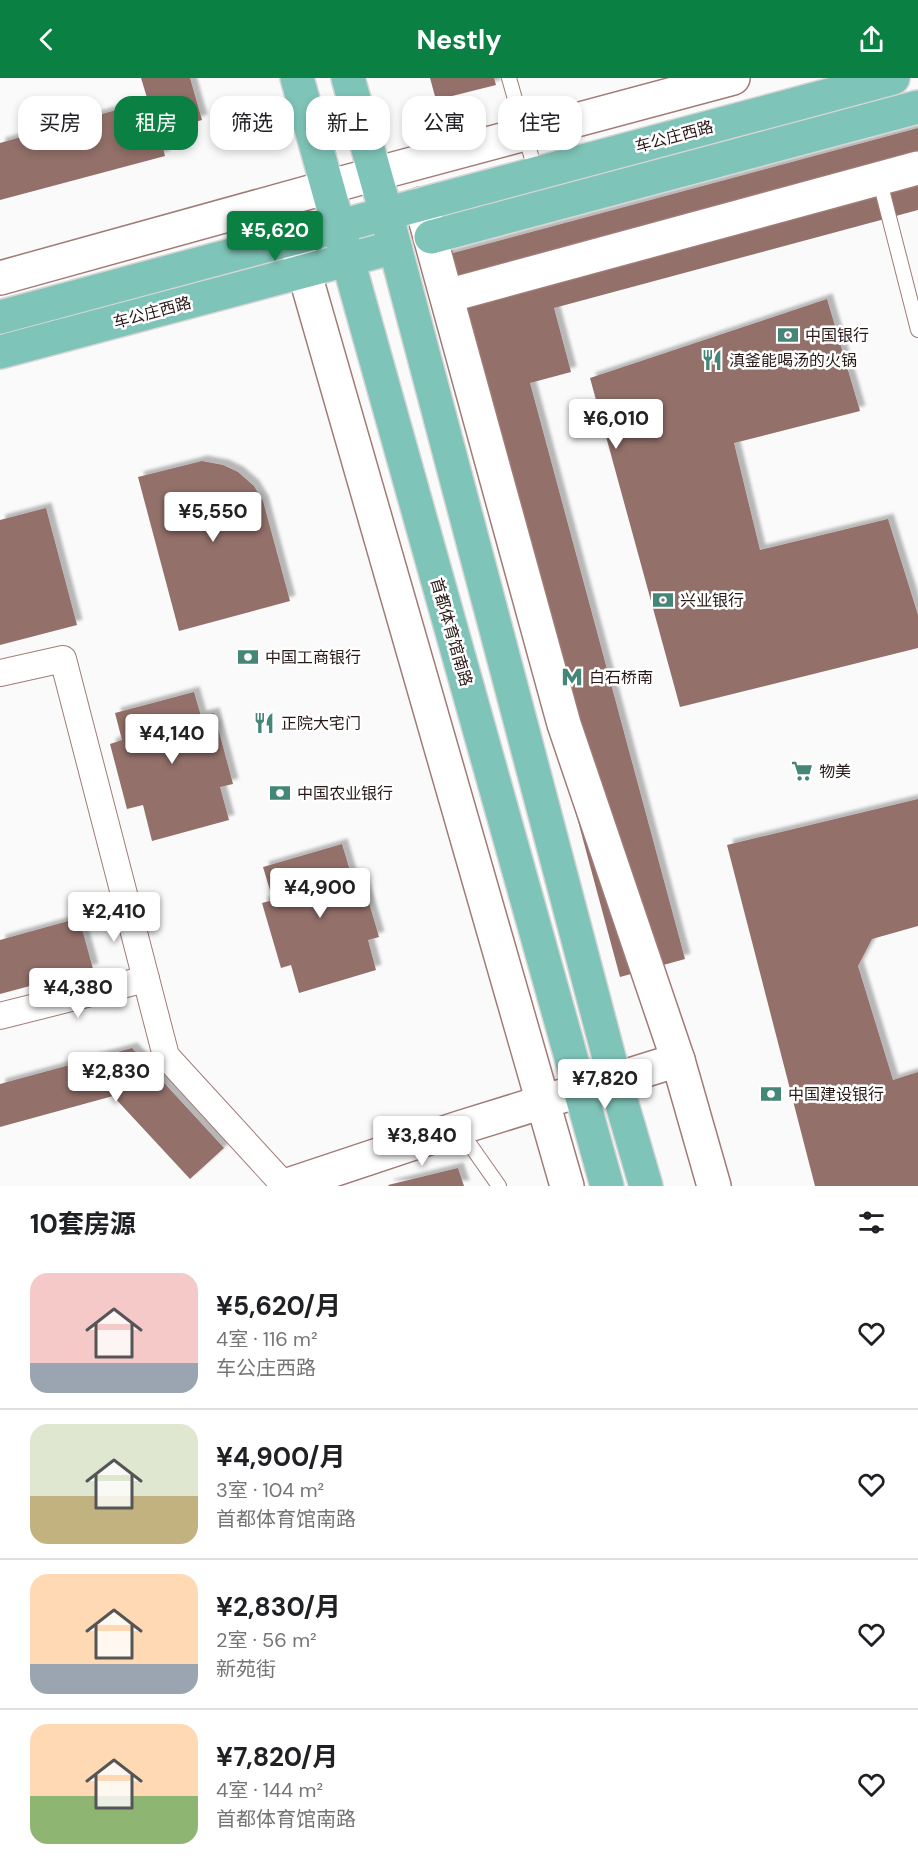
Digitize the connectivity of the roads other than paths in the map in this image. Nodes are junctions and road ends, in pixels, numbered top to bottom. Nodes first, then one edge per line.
1 (297, 78) edge
2 (348, 78) edge
3 (509, 78) edge
4 (733, 78) edge
5 (892, 78) edge
6 (514, 96) edge
7 (918, 107) edge
8 (582, 119) edge
9 (498, 141) edge
10 (530, 150) edge
11 (918, 168) edge
12 (536, 173) junction
13 (375, 174) junction
14 (879, 178) junction
15 (328, 188) junction
16 (421, 204) junction
17 (386, 213) junction
18 (339, 226) junction
19 (431, 237) junction
20 (295, 238) junction
21 (395, 247) junction
22 (348, 259) junction
23 (304, 272) junction
24 (0, 278) edge
25 (447, 296) junction
26 (0, 317) edge
27 (918, 330) edge
28 (0, 352) edge
29 (0, 673) edge
30 (146, 979) junction
31 (0, 1016) edge
32 (678, 1060) junction
33 (615, 1080) junction
34 (580, 1090) junction
35 (544, 1102) junction
36 (459, 1128) junction
37 (285, 1186) edge
38 (499, 1186) edge
39 (567, 1186) edge
40 (607, 1186) edge
41 (646, 1186) edge
42 (714, 1186) edge

1 - 15 main road, 首都体育馆南路
2 - 13 main road
3 - 6 lane
4 - 8 street
5 - 12 main road, 车公庄西路
7 - 19 main road
9 - 13 street
10 - 12 lane
11 - 14 street
12 - 16 main road, 车公庄西路
13 - 15 street
13 - 17 main road
14 - 25 street
14 - 27 lane
15 - 18 main road, 首都体育馆南路
15 - 24 street
16 - 17 main road, 车公庄西路
16 - 19 street
17 - 18 main road, 车公庄西路
17 - 21 main road
18 - 20 main road, 车公庄西路
18 - 22 main road, 首都体育馆南路
19 - 25 street
20 - 23 street
20 - 26 main road, 车公庄西路
21 - 22 main road, 车公庄西路
21 - 33 main road
22 - 23 main road, 车公庄西路
22 - 34 main road, 首都体育馆南路
23 - 28 main road, 车公庄西路
23 - 35 street
25 - 32 street
29 - 30 street
30 - 31 street
30 - 37 street
32 - 33 street
32 - 42 street
33 - 34 street
33 - 41 main road
34 - 35 street
34 - 40 main road, 首都体育馆南路
35 - 36 street
35 - 39 street
36 - 37 street
36 - 38 lane

